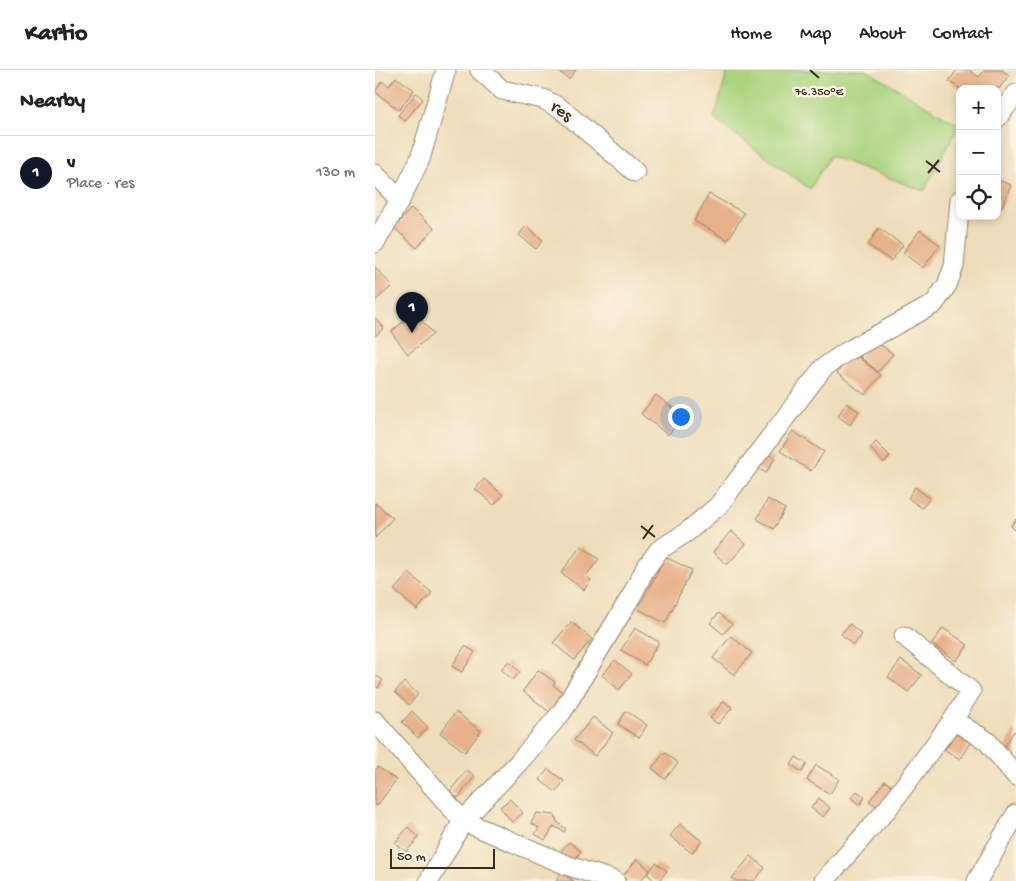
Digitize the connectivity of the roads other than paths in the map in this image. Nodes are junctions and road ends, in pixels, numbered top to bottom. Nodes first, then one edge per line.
1 (445, 70) edge
2 (480, 70) edge
3 (1016, 94) edge
4 (1001, 113) edge
5 (635, 172) dead end
6 (375, 174) edge
7 (400, 200) junction
8 (958, 220) edge
9 (375, 243) edge
10 (904, 636) dead end
11 (953, 720) junction
12 (375, 721) edge
13 (1016, 776) edge
14 (1016, 814) edge
15 (463, 821) junction
16 (429, 881) edge
17 (615, 881) edge
18 (824, 881) edge
19 (977, 881) edge

1 - 7 street
2 - 5 street, res
3 - 4 street
6 - 7 street
7 - 9 street
8 - 15 street
10 - 11 street
11 - 13 street
11 - 18 street
12 - 15 street
14 - 19 street
15 - 16 street
15 - 17 street

